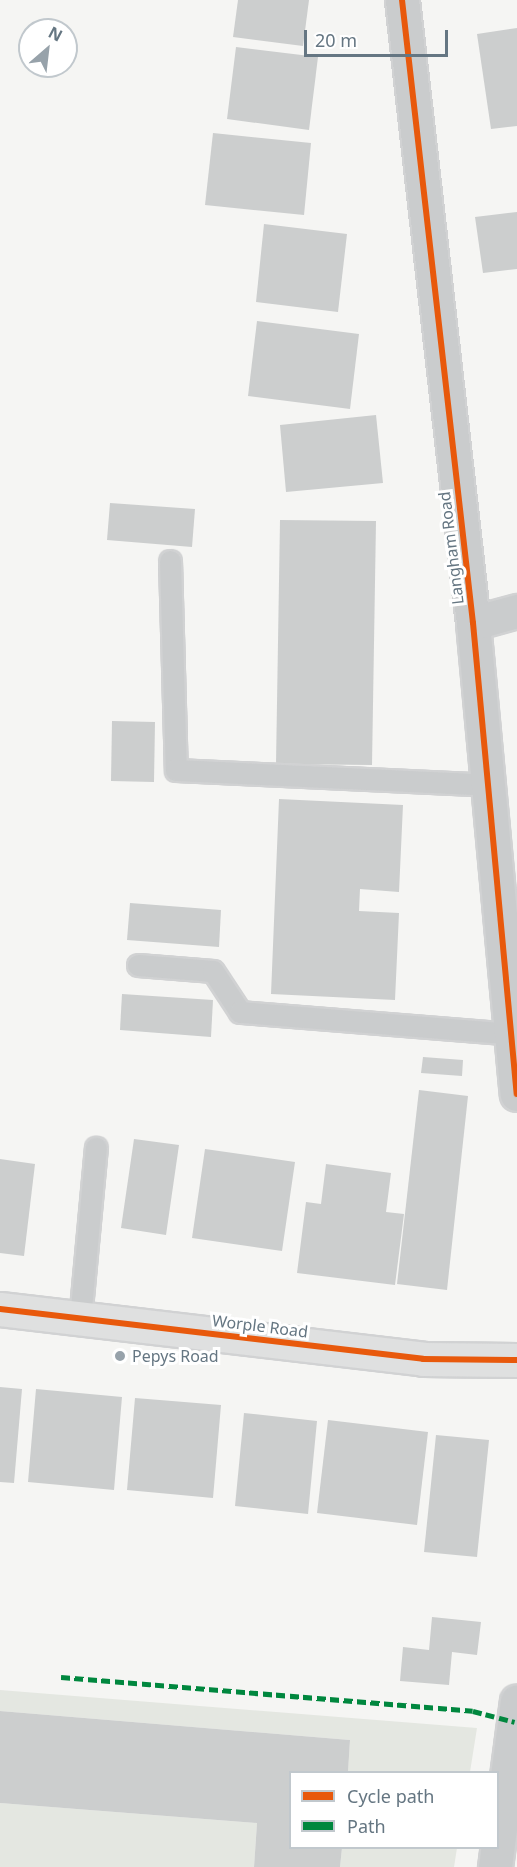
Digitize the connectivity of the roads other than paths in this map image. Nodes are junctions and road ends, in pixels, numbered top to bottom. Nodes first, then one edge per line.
1 (402, 0) edge
2 (170, 561) dead end
3 (517, 611) edge
4 (473, 622) junction
5 (489, 785) junction
6 (138, 964) dead end
7 (511, 1034) junction
8 (517, 1094) edge
9 (96, 1148) dead end
10 (0, 1309) edge
11 (80, 1319) junction
12 (517, 1360) edge
13 (517, 1701) edge
14 (512, 1797) edge
15 (495, 1867) edge

1 - 4 street, Langham Road
2 - 5 lane
3 - 4 street
4 - 5 street, Langham Road
5 - 7 street, Langham Road
6 - 7 lane
7 - 8 street, Langham Road
9 - 11 lane
10 - 11 main road, Worple Road
11 - 12 main road, Worple Road
13 - 14 street
14 - 15 street

